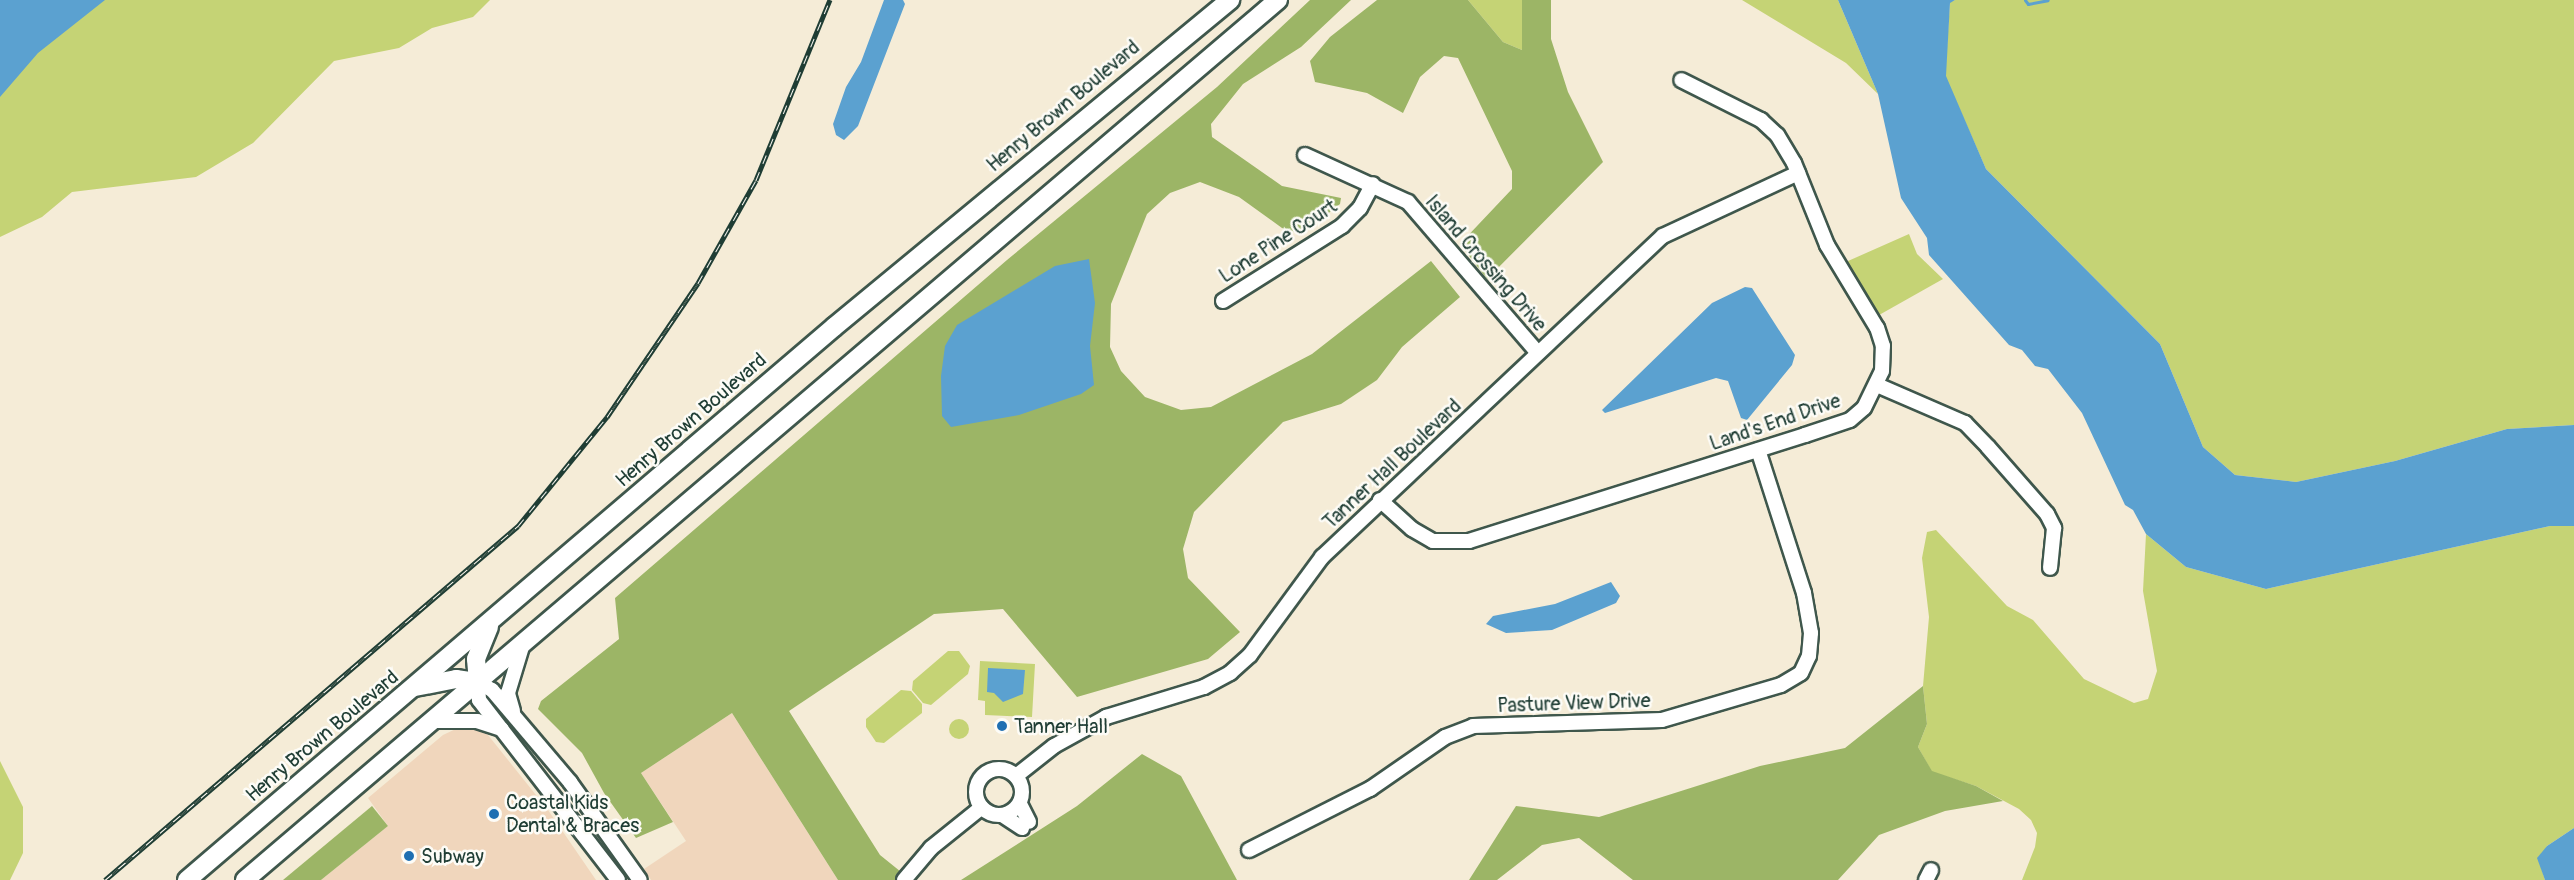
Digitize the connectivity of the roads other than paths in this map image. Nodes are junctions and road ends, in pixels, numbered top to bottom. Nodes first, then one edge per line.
1 (1230, 0) edge
2 (1278, 0) edge
3 (1681, 80) dead end
4 (1305, 155) dead end
5 (1798, 173) junction
6 (1373, 184) junction
7 (1223, 301) dead end
8 (1538, 352) junction
9 (1877, 385) junction
10 (1758, 450) junction
11 (1380, 500) junction
12 (2050, 568) dead end
13 (490, 623) junction
14 (522, 647) junction
15 (478, 682) junction
16 (414, 687) junction
17 (515, 716) junction
18 (431, 721) junction
19 (502, 729) junction
20 (1016, 776) junction
21 (1020, 804) junction
22 (982, 807) junction
23 (1002, 815) junction
24 (1249, 850) dead end
25 (187, 880) edge
26 (245, 880) edge
27 (618, 880) edge
28 (640, 880) edge
29 (903, 880) edge

1 - 13 main road, Henry Brown Boulevard
2 - 14 main road
3 - 5 street, Land's End Drive
4 - 6 street, Island Crossing Drive
5 - 8 street, Tanner Hall Boulevard
5 - 9 street, Land's End Drive
6 - 7 street, Lone Pine Court
6 - 8 street, Island Crossing Drive
8 - 11 street, Tanner Hall Boulevard
9 - 10 street, Land's End Drive
9 - 12 street
10 - 11 street, Land's End Drive
10 - 24 street, Pasture View Drive
11 - 20 street, Tanner Hall Boulevard
13 - 15 main road
13 - 16 main road, Henry Brown Boulevard
14 - 15 main road
14 - 17 street
15 - 16 main road
15 - 17 street
15 - 18 main road
15 - 19 street
16 - 25 main road, Henry Brown Boulevard
17 - 28 street
18 - 19 street
18 - 26 main road
19 - 27 street
20 - 21 street
20 - 22 street
21 - 23 street
21 - 23 street
22 - 23 street
22 - 29 street

